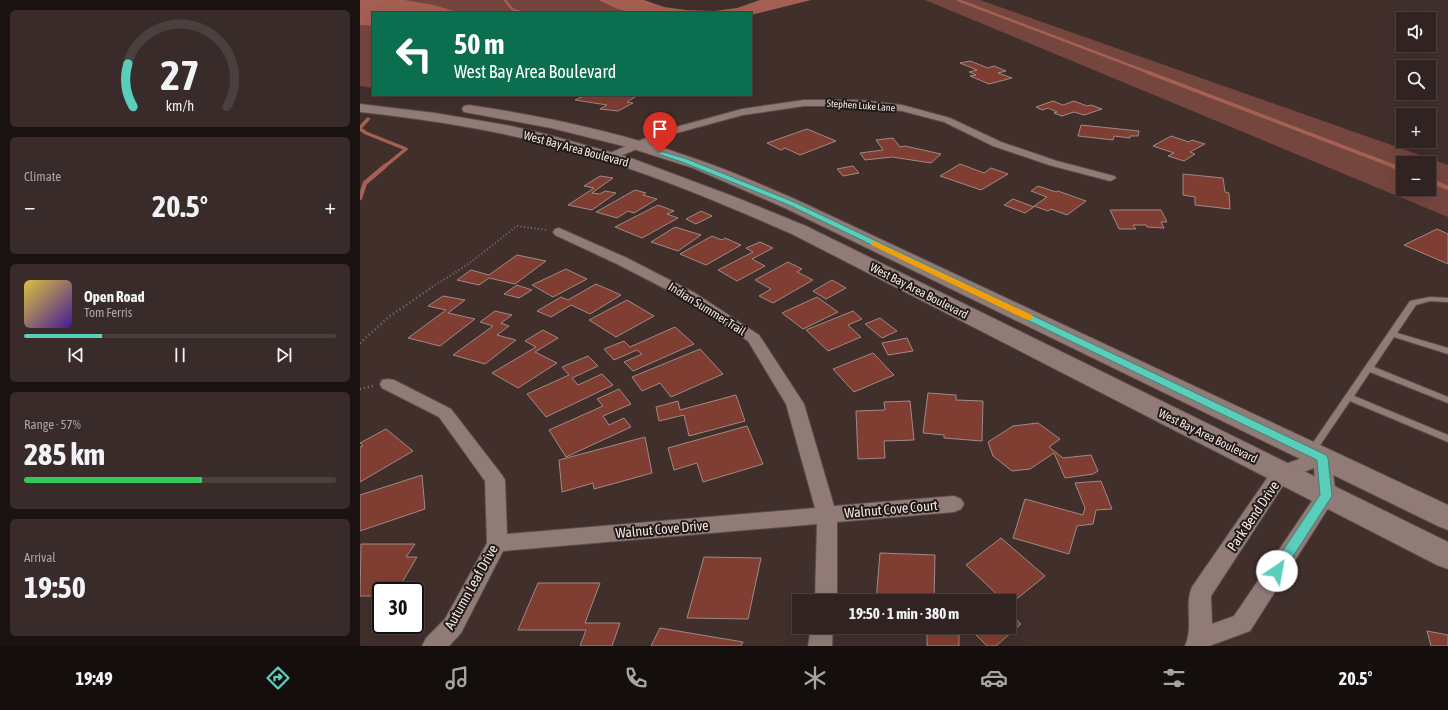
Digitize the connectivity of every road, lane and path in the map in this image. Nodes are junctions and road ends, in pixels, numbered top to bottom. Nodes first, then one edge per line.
1 (360, 95) edge
2 (360, 108) edge
3 (636, 146) junction
4 (609, 157) junction
5 (1110, 178) dead end
6 (559, 232) joint
7 (1448, 300) edge
8 (1392, 334) junction
9 (360, 342) edge
10 (1448, 351) edge
11 (1368, 368) junction
12 (388, 384) dead end
13 (1348, 397) junction
14 (1448, 400) edge
15 (1448, 439) edge
16 (1316, 455) junction
17 (1281, 473) junction
18 (1326, 496) junction
19 (954, 504) dead end
20 (827, 514) junction
21 (1448, 518) edge
22 (497, 543) junction
23 (1448, 556) edge
24 (826, 594) edge
25 (821, 634) edge
26 (1199, 642) edge
27 (434, 646) edge
28 (820, 646) edge

1 - 3 main road, West Bay Area Boulevard
2 - 4 main road, West Bay Area Boulevard
3 - 4 street, Stephen Luke Lane
3 - 5 street, Stephen Luke Lane
3 - 16 main road, West Bay Area Boulevard
4 - 17 main road, West Bay Area Boulevard
6 - 9 path
6 - 20 street, Indian Summer Trail
7 - 8 lane
8 - 10 lane
8 - 11 lane
11 - 13 lane
11 - 14 lane
12 - 22 street, Autumn Leaf Drive
13 - 15 lane
13 - 16 lane
16 - 17 street, Park Bend Drive
16 - 18 street
16 - 21 main road, West Bay Area Boulevard
17 - 18 main road, West Bay Area Boulevard
17 - 26 street, Park Bend Drive
18 - 23 main road, West Bay Area Boulevard
18 - 26 street, Park Bend Drive
19 - 20 street, Walnut Cove Court
20 - 22 street, Walnut Cove Drive
20 - 24 street, Indian Summer Trail
22 - 27 street, Autumn Leaf Drive
25 - 28 street

